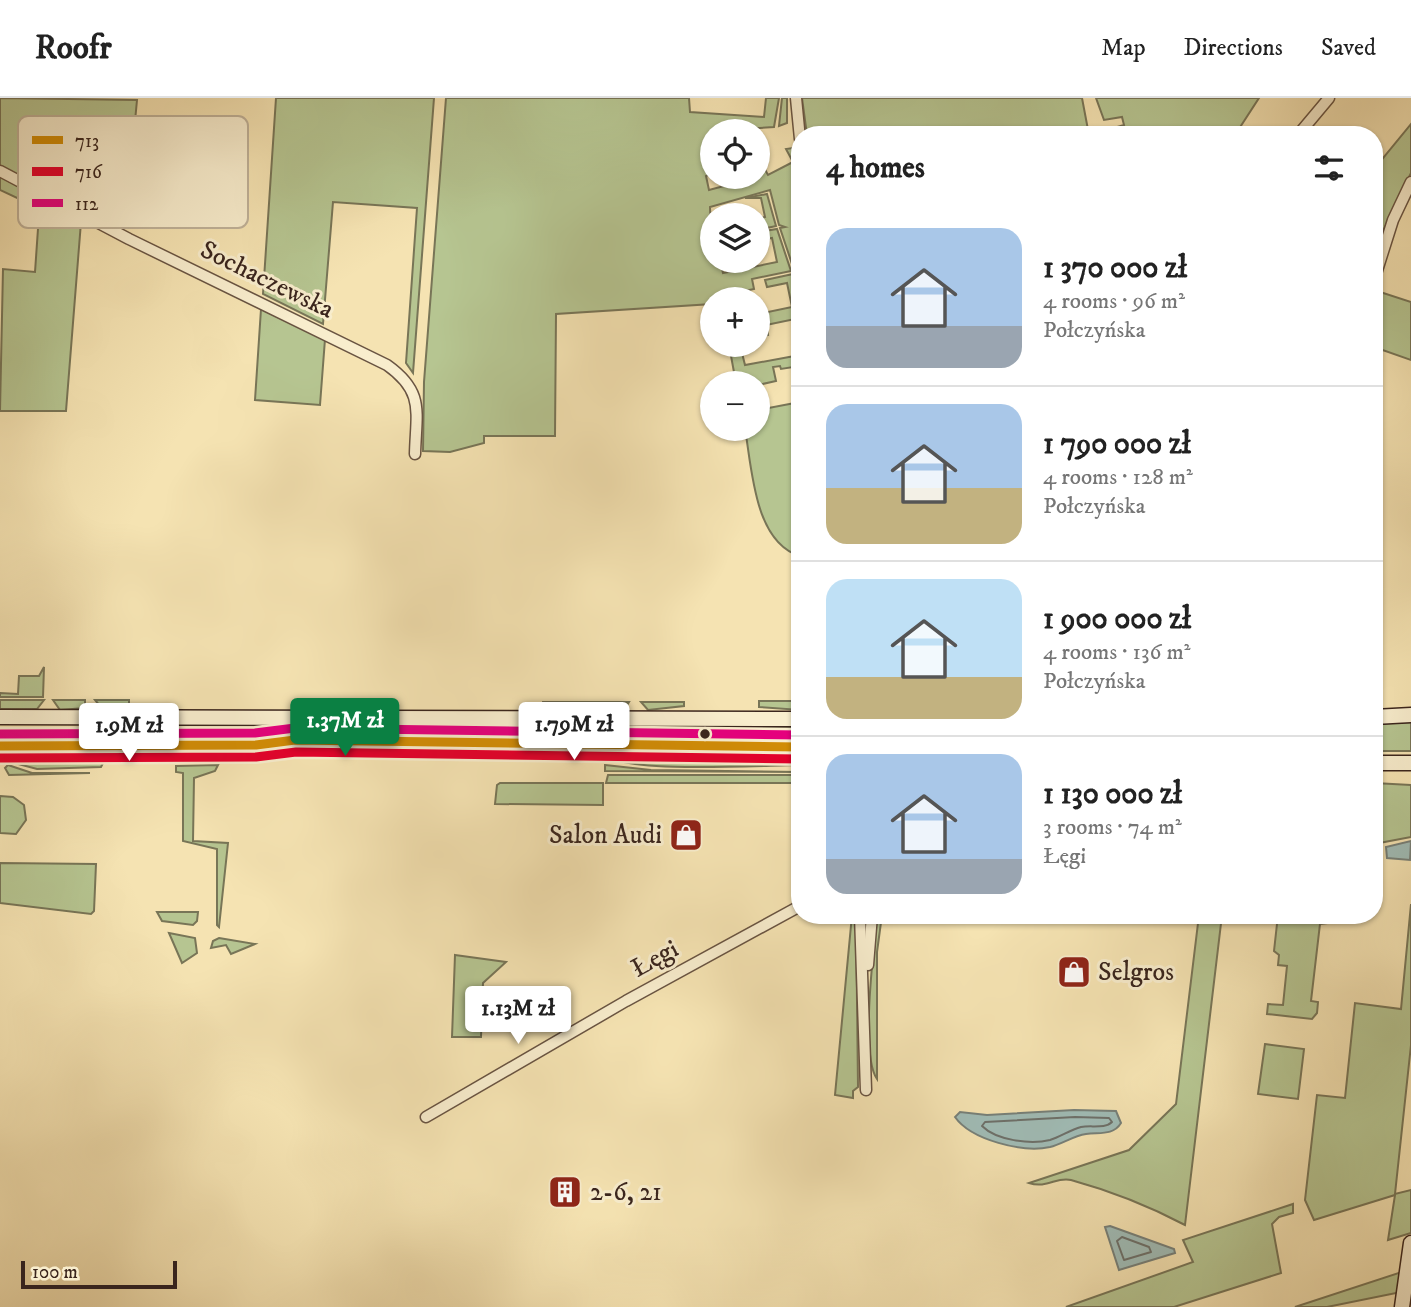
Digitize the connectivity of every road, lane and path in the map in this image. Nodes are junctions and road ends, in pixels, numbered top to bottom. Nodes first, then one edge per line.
1 (796, 98) edge
2 (1329, 98) edge
3 (799, 126) edge
4 (1306, 126) edge
5 (0, 170) edge
6 (18, 180) edge
7 (1411, 182) edge
8 (108, 228) edge
9 (1383, 252) edge
10 (415, 454) dead end
11 (1411, 715) edge
12 (0, 717) edge
13 (1383, 717) edge
14 (791, 719) edge
15 (0, 746) edge
16 (791, 747) edge
17 (1383, 763) edge
18 (1411, 764) edge
19 (791, 911) edge
20 (860, 924) edge
21 (871, 924) edge
22 (865, 1007) junction
23 (866, 1090) dead end
24 (426, 1117) dead end
25 (1411, 1243) edge
26 (1402, 1307) edge

1 - 3 street
2 - 4 street
5 - 6 street, Sochaczewska
7 - 9 street
8 - 10 street, Sochaczewska
11 - 13 main road
12 - 14 main road
15 - 16 main road
17 - 18 main road
19 - 24 street, Łęgi
20 - 22 street
21 - 22 street
22 - 23 street
25 - 26 main road

